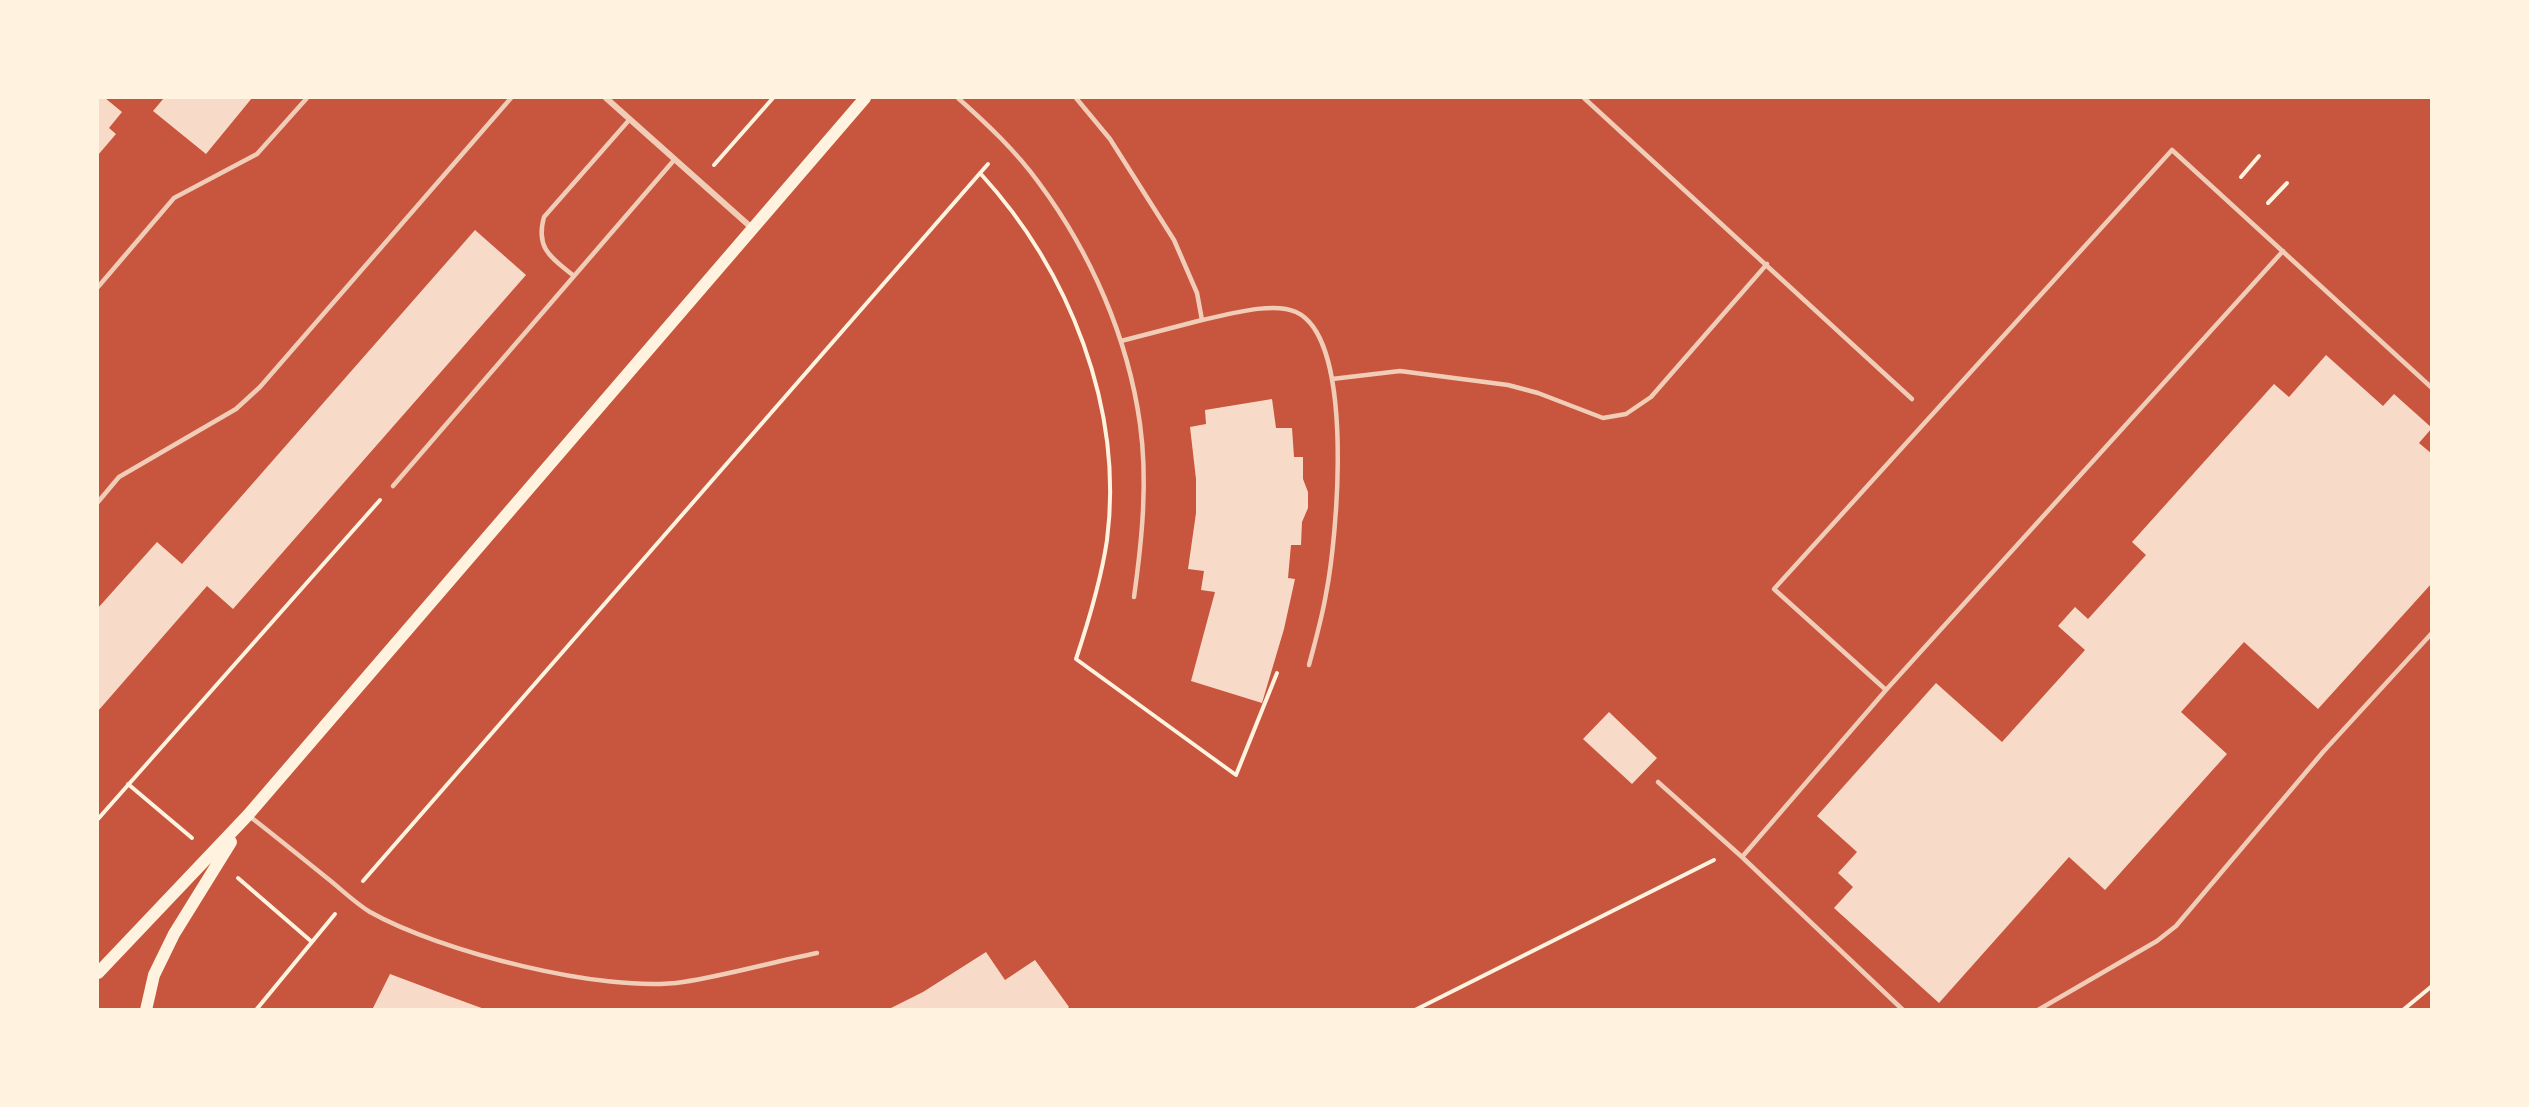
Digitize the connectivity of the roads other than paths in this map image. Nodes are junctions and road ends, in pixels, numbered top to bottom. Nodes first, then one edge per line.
1 (307, 98) edge
2 (511, 98) edge
3 (606, 98) edge
4 (865, 98) edge
5 (958, 98) edge
6 (1079, 98) edge
7 (1584, 98) edge
8 (630, 119) junction
9 (675, 159) junction
10 (753, 229) junction
11 (2283, 251) junction
12 (1767, 264) junction
13 (574, 276) junction
14 (98, 287) edge
15 (1202, 320) junction
16 (1121, 341) junction
17 (1332, 379) junction
18 (2432, 388) edge
19 (1912, 399) dead end
20 (393, 486) road end
21 (98, 502) edge
22 (1134, 597) dead end
23 (2432, 633) edge
24 (1309, 665) dead end
25 (1886, 690) junction
26 (1658, 782) dead end
27 (248, 816) junction
28 (1742, 857) junction
29 (817, 953) dead end
30 (98, 974) edge
31 (146, 1010) edge
32 (1903, 1010) edge
33 (2038, 1010) edge

1 - 14 lane
2 - 21 lane
3 - 8 street
4 - 10 main road
5 - 16 lane
6 - 15 lane
7 - 12 lane
8 - 9 street
8 - 13 lane
9 - 10 street
9 - 13 lane
10 - 27 main road
11 - 18 lane
11 - 25 lane
11 - 25 lane
12 - 17 lane
12 - 19 lane
13 - 20 lane
15 - 16 lane
15 - 17 lane
16 - 22 lane
17 - 24 lane
23 - 33 lane
25 - 28 lane
26 - 28 lane
27 - 29 lane
27 - 30 main road
27 - 31 main road
28 - 32 lane

